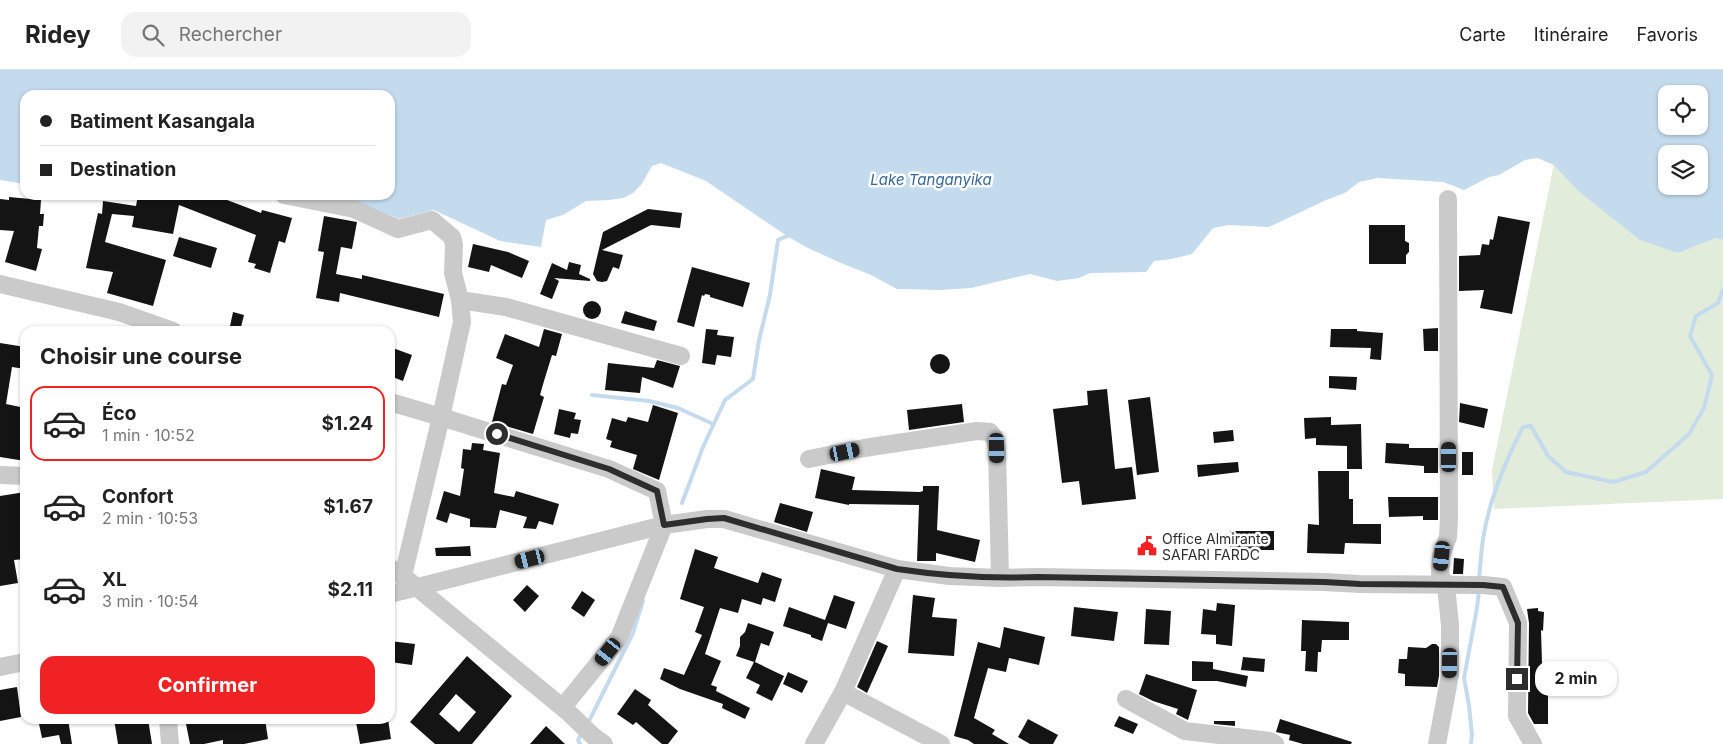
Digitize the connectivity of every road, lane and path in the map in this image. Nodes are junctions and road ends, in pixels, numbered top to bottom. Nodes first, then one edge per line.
1 (1448, 199) dead end
2 (309, 200) edge
3 (0, 284) edge
4 (460, 300) junction
5 (159, 326) edge
6 (681, 356) dead end
7 (395, 403) edge
8 (441, 417) junction
9 (809, 459) dead end
10 (0, 475) edge
11 (20, 476) edge
12 (664, 525) junction
13 (897, 569) junction
14 (403, 577) edge
15 (1000, 578) junction
16 (1450, 585) junction
17 (395, 587) edge
18 (20, 663) edge
19 (0, 667) edge
20 (843, 692) junction
21 (1126, 699) dead end
22 (566, 710) junction
23 (168, 724) edge
24 (598, 740) edge
25 (170, 744) edge
26 (814, 744) edge
27 (941, 744) edge
28 (1275, 744) edge
29 (1437, 744) edge
30 (1533, 744) edge

1 - 16 street
2 - 4 street
3 - 5 street
4 - 6 street
4 - 8 street
7 - 8 street
8 - 12 street
8 - 14 street
9 - 15 street
10 - 11 street
12 - 13 street
12 - 14 street
12 - 22 street
13 - 15 street
13 - 20 street
14 - 17 street
14 - 22 street
15 - 16 street
16 - 29 street
16 - 30 street
18 - 19 street
20 - 26 street
20 - 27 street
21 - 28 street
22 - 24 street
23 - 25 street

